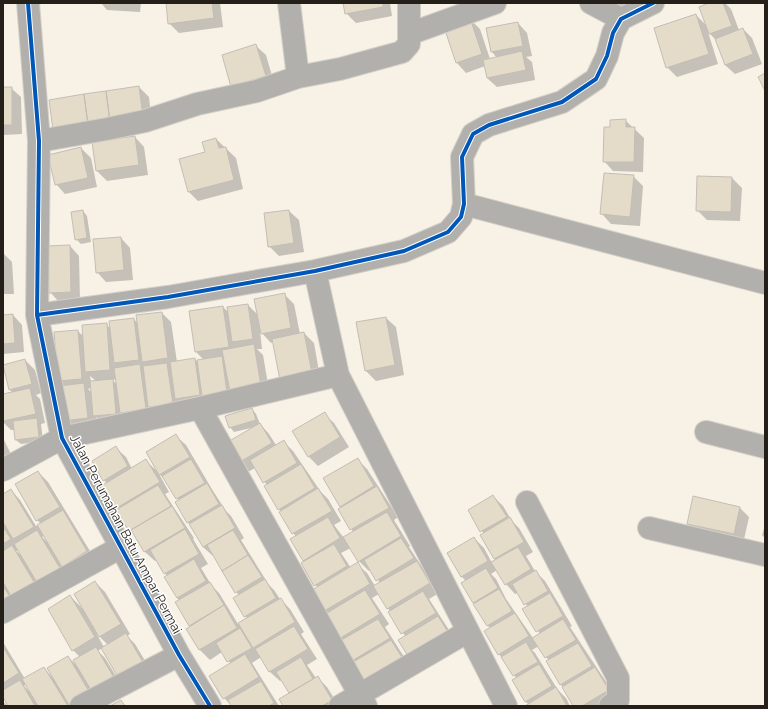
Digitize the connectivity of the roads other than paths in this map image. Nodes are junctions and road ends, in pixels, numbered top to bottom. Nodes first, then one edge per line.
1 (28, 3) edge
2 (289, 3) edge
3 (409, 3) edge
4 (495, 3) edge
5 (590, 3) edge
6 (653, 3) edge
7 (621, 19) junction
8 (409, 34) junction
9 (298, 77) junction
10 (39, 141) junction
11 (464, 204) junction
12 (315, 271) junction
13 (765, 283) edge
14 (37, 315) junction
15 (338, 375) junction
16 (200, 408) junction
17 (706, 432) dead end
18 (62, 438) junction
19 (765, 447) edge
20 (3, 470) edge
21 (527, 502) dead end
22 (649, 528) dead end
23 (121, 547) junction
24 (765, 555) edge
25 (3, 612) edge
26 (467, 632) junction
27 (179, 655) junction
28 (363, 700) edge
29 (81, 706) edge
30 (210, 706) edge
31 (340, 706) edge
32 (506, 706) edge
33 (610, 706) edge

1 - 10 street, Jalan Perumahan Batu Ampar Permai
2 - 9 street
3 - 8 street
4 - 8 street
5 - 7 street
6 - 7 street
7 - 11 street
8 - 9 street
9 - 10 street
10 - 14 street, Jalan Perumahan Batu Ampar Permai
11 - 12 street
11 - 13 street
12 - 14 street
12 - 15 street
14 - 18 street, Jalan Perumahan Batu Ampar Permai
15 - 16 street
15 - 26 street
16 - 18 street
16 - 28 street
17 - 19 street
18 - 20 street
18 - 23 street, Jalan Perumahan Batu Ampar Permai
21 - 33 street
22 - 24 street
23 - 25 street
23 - 27 street, Jalan Perumahan Batu Ampar Permai
26 - 28 street
26 - 32 street
27 - 29 street
27 - 30 street, Jalan Perumahan Batu Ampar Permai
28 - 31 street

